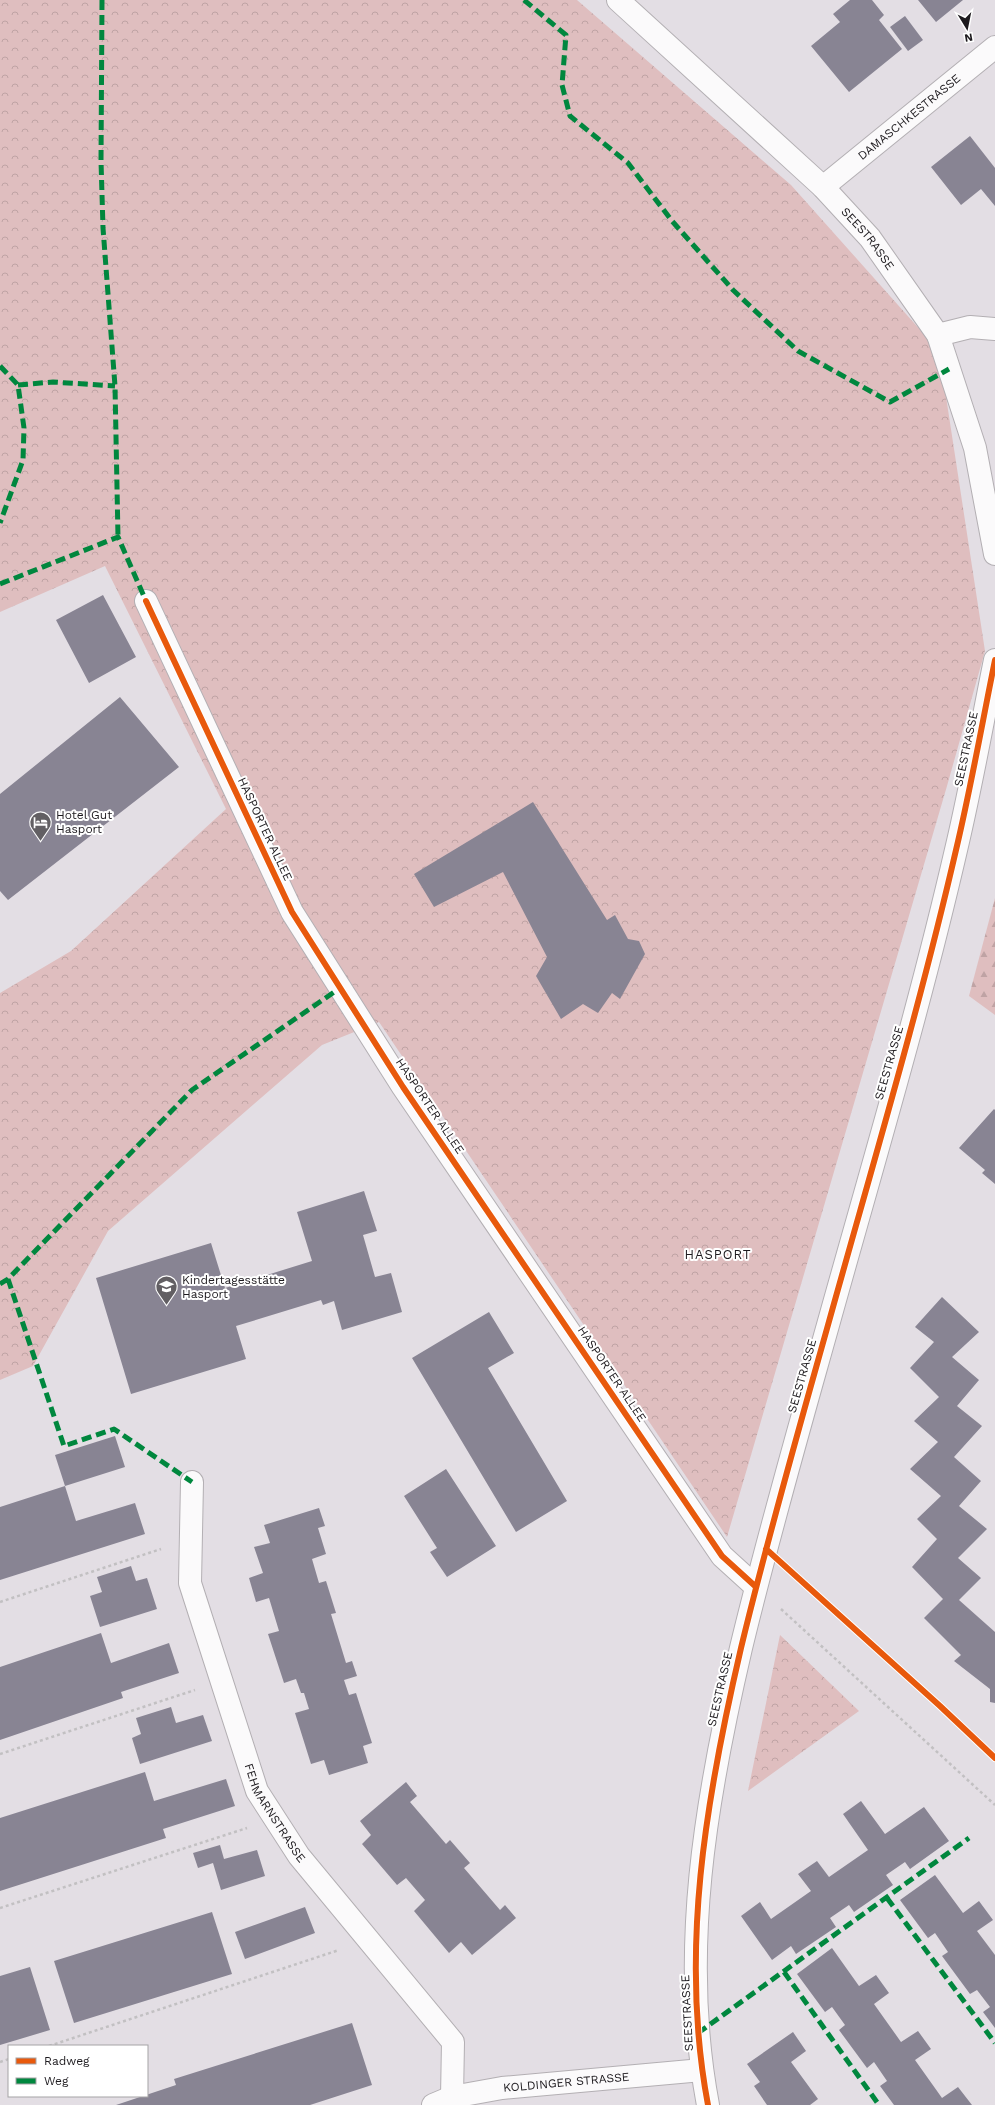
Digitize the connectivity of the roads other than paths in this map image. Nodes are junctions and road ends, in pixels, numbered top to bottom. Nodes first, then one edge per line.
1 (618, 0) edge
2 (995, 47) edge
3 (823, 187) junction
4 (995, 329) edge
5 (938, 335) junction
6 (995, 554) edge
7 (146, 601) dead end
8 (995, 660) edge
9 (192, 1482) dead end
10 (755, 1586) junction
11 (702, 2070) junction
12 (445, 2102) edge
13 (708, 2105) edge

1 - 3 street, SEESTRASSE
2 - 3 street, DAMASCHKESTRASSE
3 - 5 street, SEESTRASSE
4 - 5 street
5 - 6 street, SEESTRASSE
7 - 10 street, HASPORTER ALLEE
8 - 10 street, SEESTRASSE
9 - 12 street, FEHMARNSTRASSE
10 - 11 street, SEESTRASSE
11 - 12 street, KOLDINGER STRASSE
11 - 13 street, SEESTRASSE

